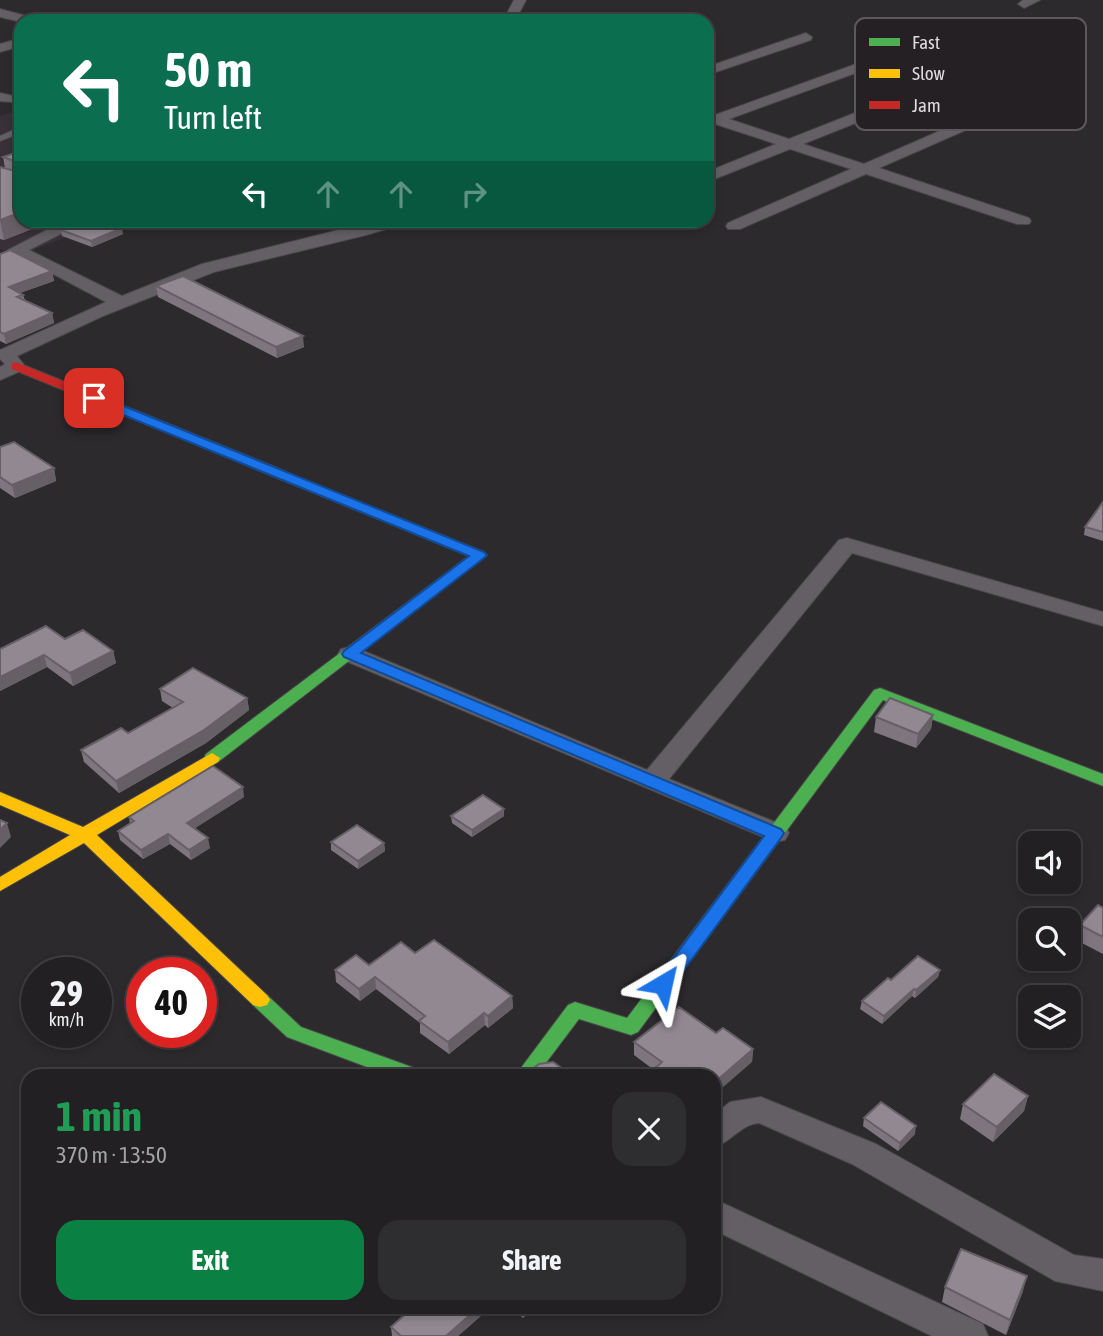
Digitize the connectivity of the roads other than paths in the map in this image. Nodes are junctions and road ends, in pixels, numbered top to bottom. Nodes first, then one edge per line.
1 (806, 37) dead end
2 (855, 68) edge
3 (714, 69) edge
4 (855, 118) edge
5 (714, 119) edge
6 (714, 121) edge
7 (956, 130) edge
8 (790, 144) junction
9 (867, 170) junction
10 (714, 174) edge
11 (1023, 221) dead end
12 (734, 226) dead end
13 (63, 228) edge
14 (374, 228) edge
15 (8, 253) edge
16 (120, 302) junction
17 (6, 361) edge
18 (1103, 619) edge
19 (349, 654) junction
20 (1103, 780) edge
21 (652, 782) junction
22 (0, 798) edge
23 (775, 833) junction
24 (86, 835) junction
25 (0, 885) edge
26 (394, 1069) edge
27 (530, 1069) edge
28 (721, 1128) edge
29 (721, 1217) edge
30 (1103, 1275) edge
31 (970, 1336) edge

1 - 3 street
2 - 5 street
4 - 8 street
6 - 8 street
7 - 9 street
8 - 9 street
8 - 10 street
9 - 11 street
9 - 12 street
13 - 15 street
14 - 16 street
15 - 16 street
16 - 17 street
17 - 19 street
18 - 21 street
19 - 21 street
19 - 24 street
20 - 23 street
21 - 23 street
22 - 24 street
23 - 27 street
24 - 25 street
24 - 26 street
28 - 30 street
29 - 31 street

